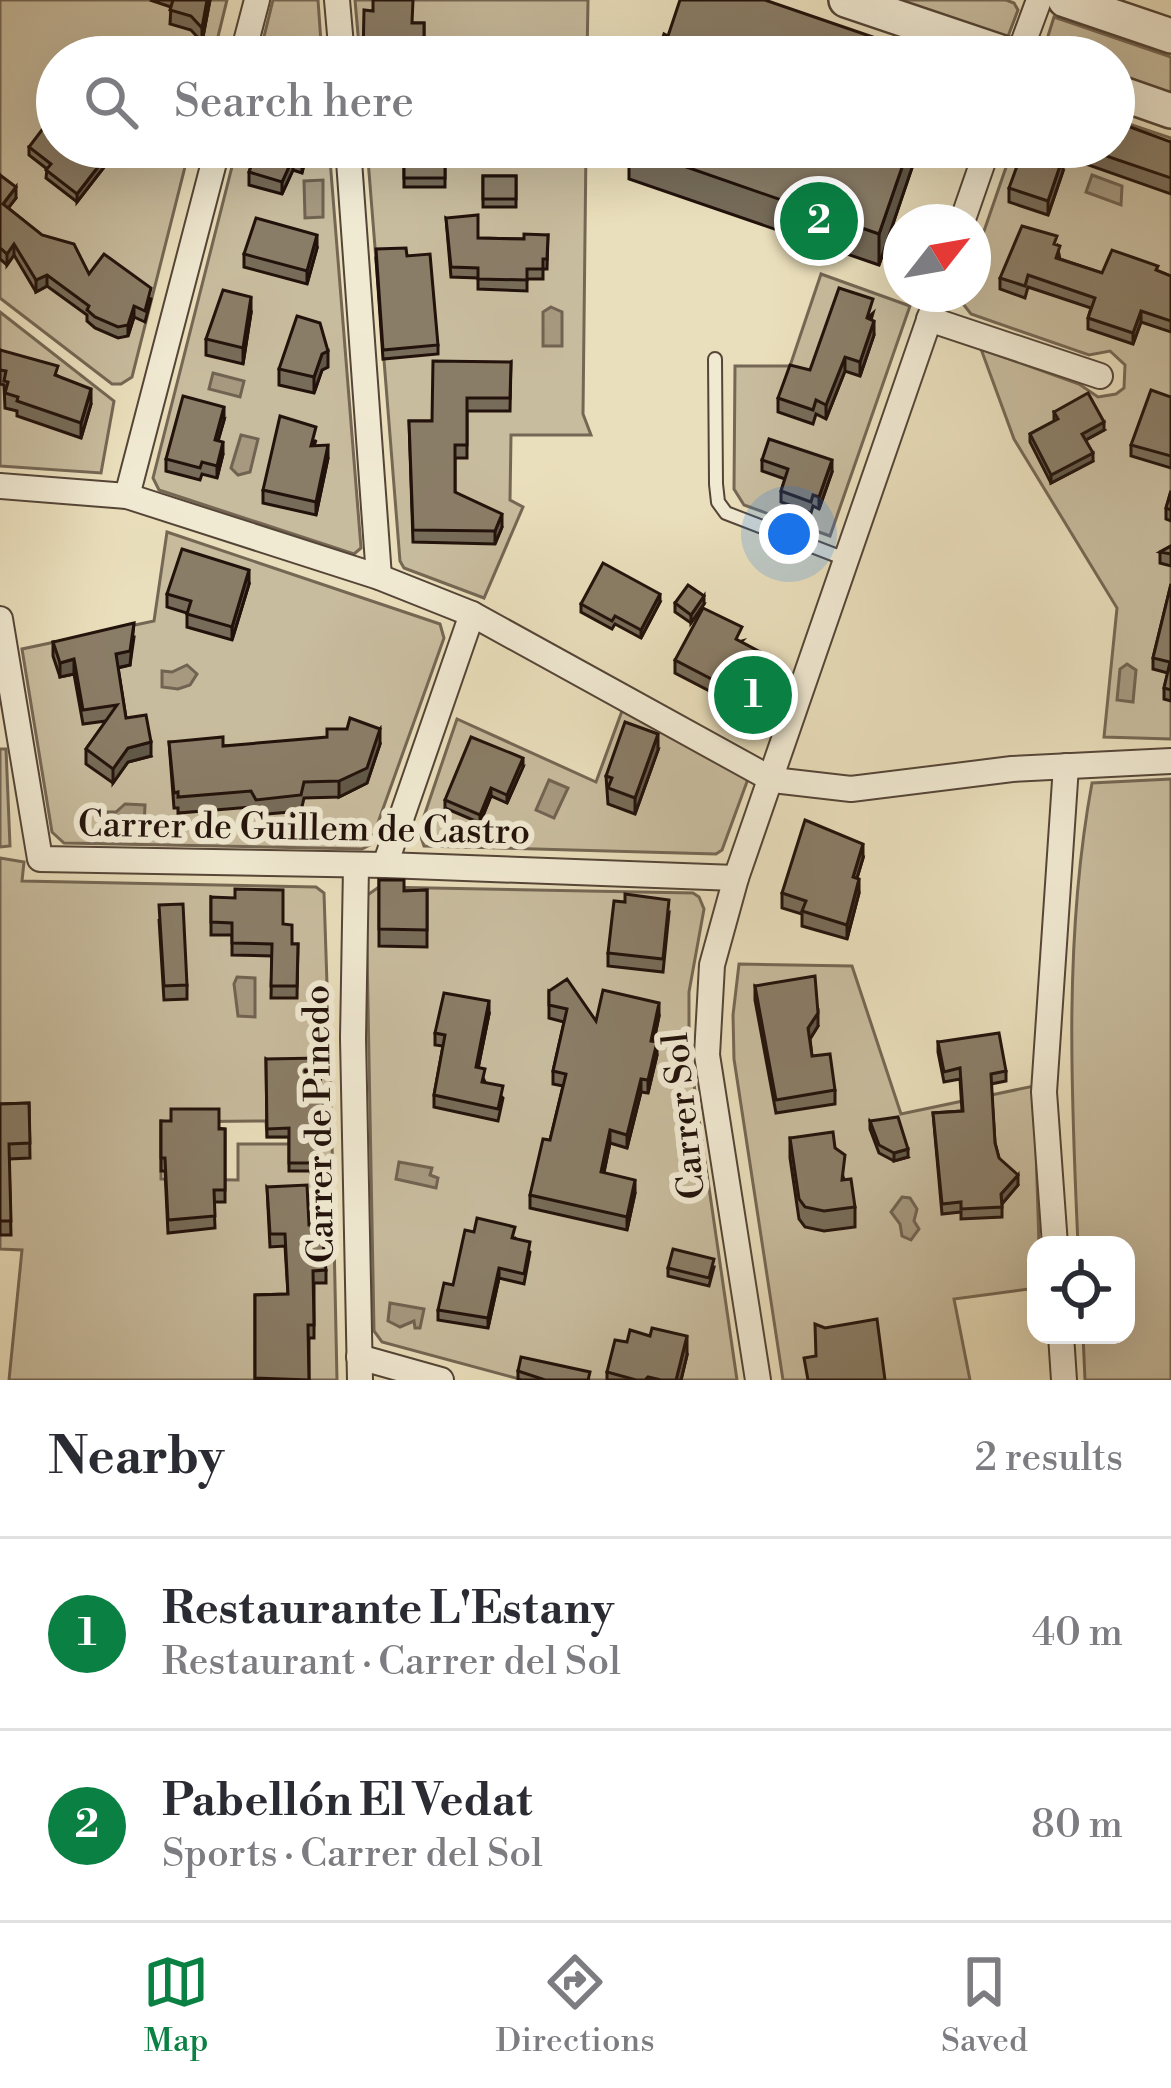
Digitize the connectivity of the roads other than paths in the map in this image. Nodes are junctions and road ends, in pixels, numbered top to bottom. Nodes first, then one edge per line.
1 (256, 0) edge
2 (338, 0) edge
3 (846, 0) edge
4 (1039, 0) edge
5 (1065, 0) edge
6 (247, 36) edge
7 (340, 36) edge
8 (954, 36) edge
9 (1025, 36) edge
10 (1171, 36) edge
11 (1135, 98) edge
12 (1171, 111) edge
13 (213, 168) edge
14 (350, 168) edge
15 (981, 168) edge
16 (968, 204) edge
17 (932, 312) edge
18 (929, 320) junction
19 (715, 359) dead end
20 (1100, 376) dead end
21 (0, 486) edge
22 (127, 496) junction
23 (848, 560) junction
24 (379, 577) junction
25 (472, 614) junction
26 (0, 620) edge
27 (1171, 761) edge
28 (1066, 766) junction
29 (773, 779) junction
30 (385, 865) junction
31 (356, 867) junction
32 (736, 878) junction
33 (1054, 1236) edge
34 (1062, 1344) edge
35 (360, 1368) edge
36 (441, 1380) edge
37 (758, 1380) edge
38 (1064, 1380) edge

1 - 6 street
2 - 7 street
3 - 8 street
4 - 9 street
5 - 10 street
11 - 12 street
13 - 22 street
14 - 24 street
15 - 16 street
17 - 18 street, Carrer Sol
18 - 20 street
18 - 23 street, Carrer Sol
19 - 23 lane
21 - 22 street
22 - 24 street
23 - 29 street, Carrer Sol
24 - 25 street
25 - 29 street
25 - 30 street
26 - 31 street, Carrer de Guillem de Castro
27 - 28 street
28 - 29 street
28 - 33 street
29 - 32 street, Carrer Sol
30 - 31 street, Carrer de Guillem de Castro
30 - 32 street, Carrer de Guillem de Castro
31 - 35 street, Carrer de Pinedo
32 - 37 street, Carrer Sol
34 - 38 street
35 - 36 street

